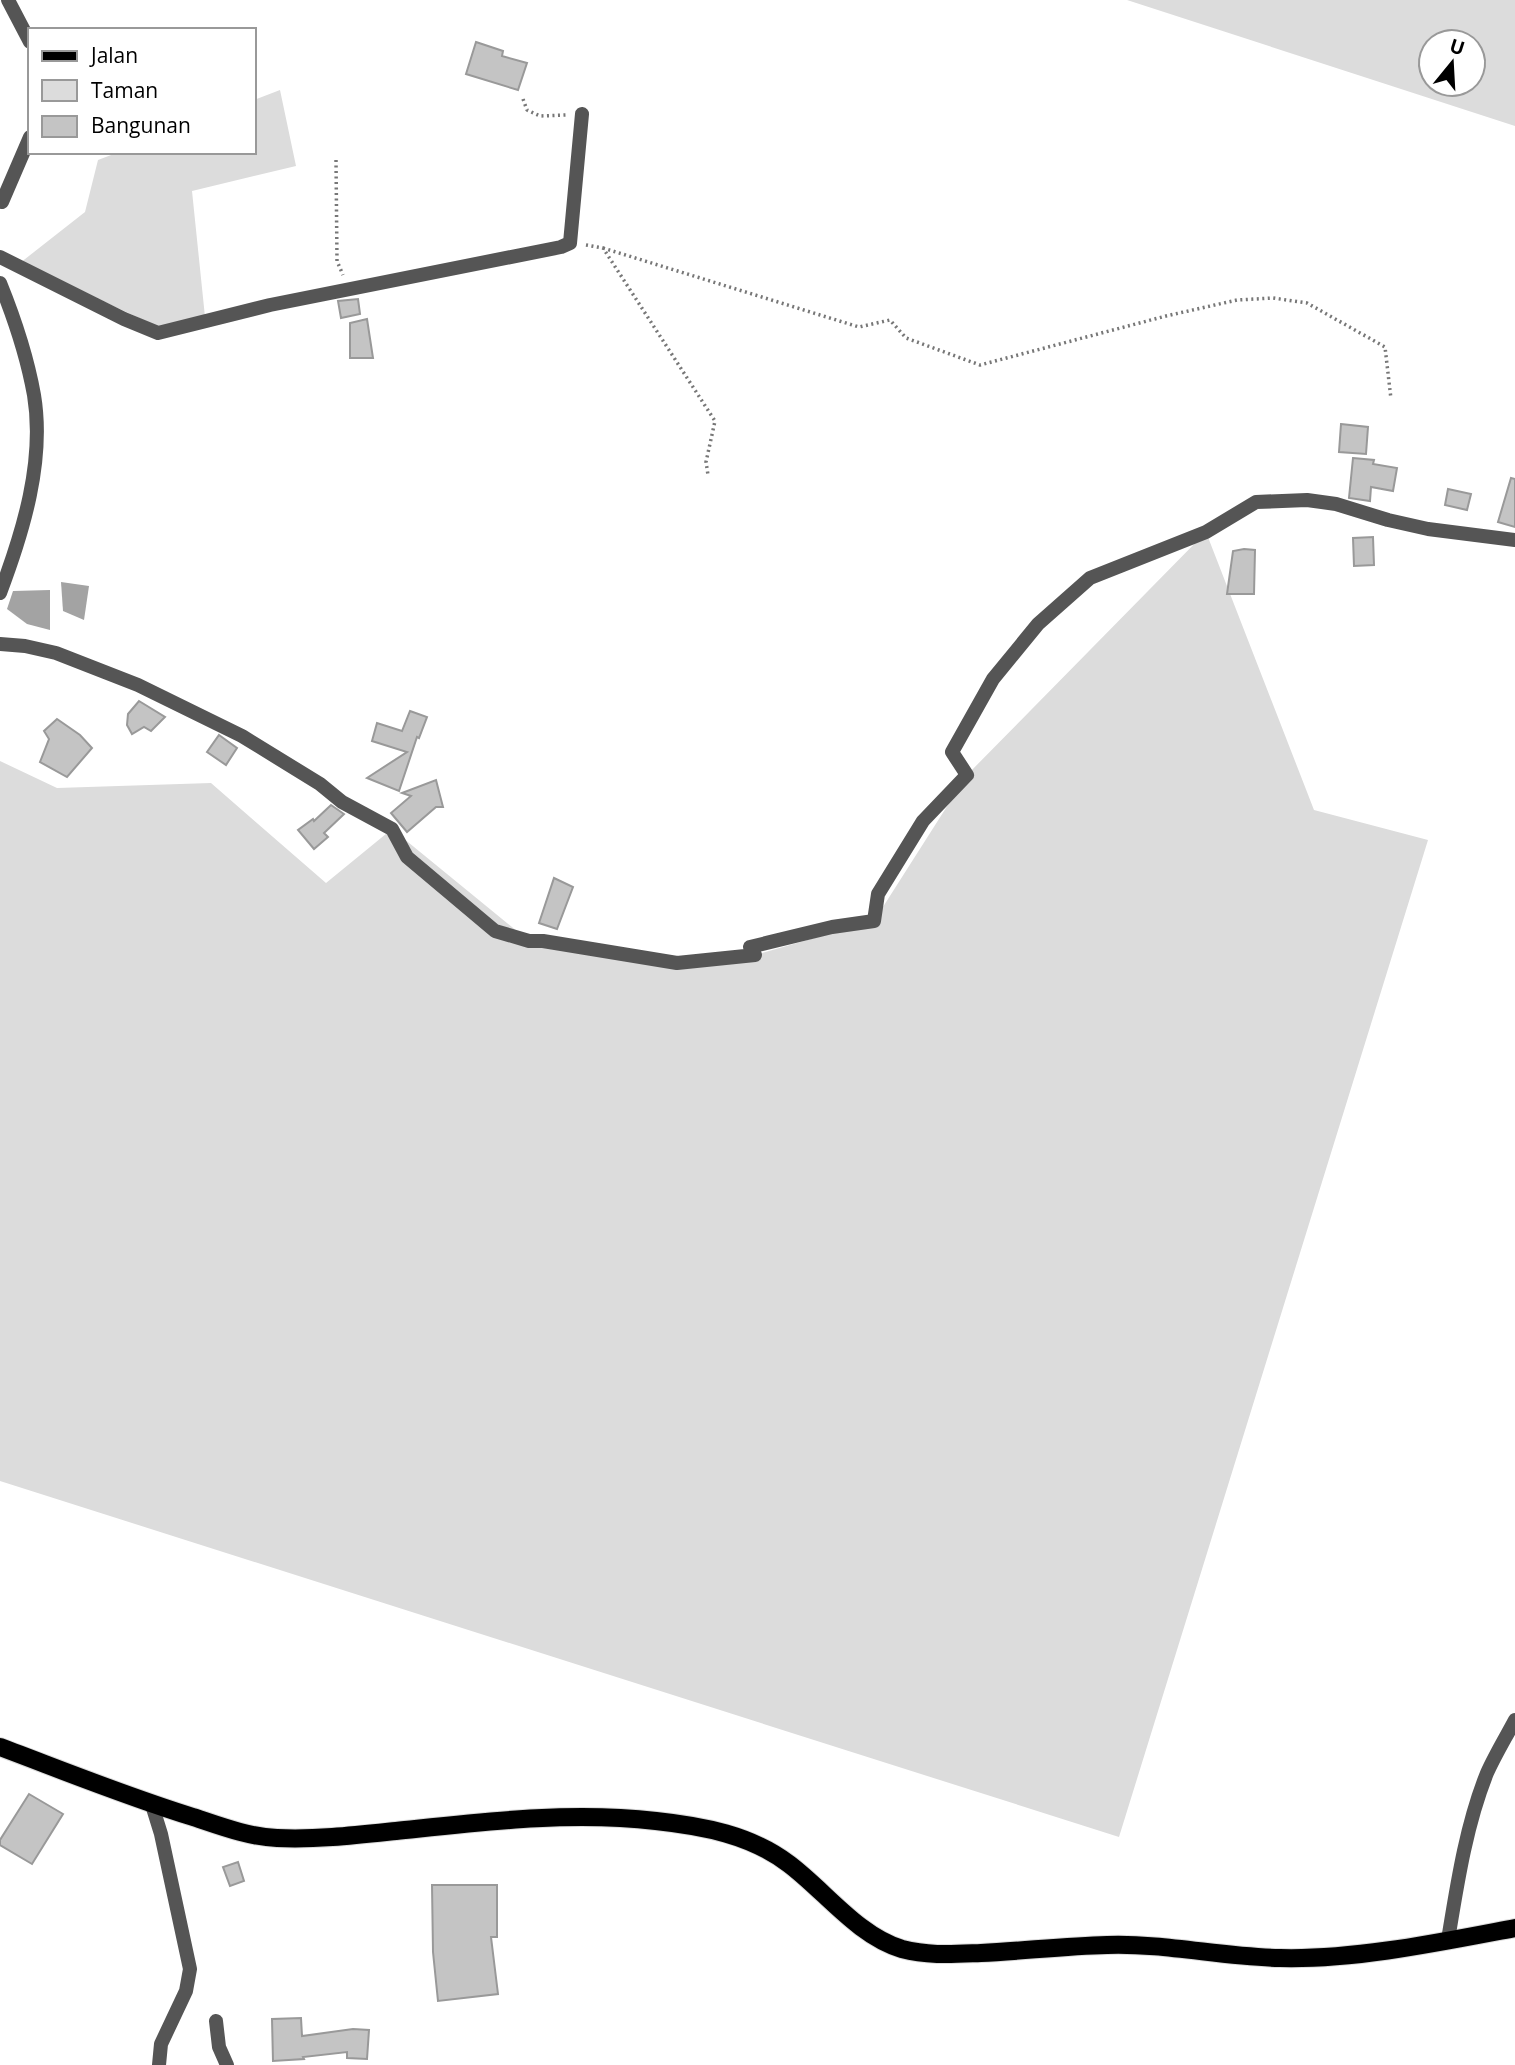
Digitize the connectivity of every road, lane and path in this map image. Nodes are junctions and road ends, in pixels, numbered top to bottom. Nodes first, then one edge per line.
1 (8, 0) edge
2 (28, 38) edge
3 (523, 99) dead end
4 (582, 114) joint
5 (28, 141) edge
6 (336, 160) dead end
7 (2, 202) edge
8 (570, 243) junction
9 (603, 248) junction
10 (0, 257) edge
11 (0, 283) edge
12 (349, 290) junction
13 (1391, 399) dead end
14 (708, 475) dead end
15 (1515, 540) edge
16 (0, 593) edge
17 (0, 645) edge
18 (1515, 1720) edge
19 (0, 1747) edge
20 (152, 1805) junction
21 (1515, 1928) edge
22 (1448, 1940) junction
23 (216, 2021) dead end
24 (159, 2065) edge
25 (227, 2065) edge

1 - 2 street
3 - 4 path
4 - 8 street
5 - 7 street
6 - 12 path
8 - 9 path
8 - 12 street
9 - 13 path
9 - 14 path
10 - 12 street
11 - 16 street
15 - 17 street
18 - 22 street
19 - 20 main road
20 - 22 main road
20 - 24 street
21 - 22 main road
23 - 25 street

